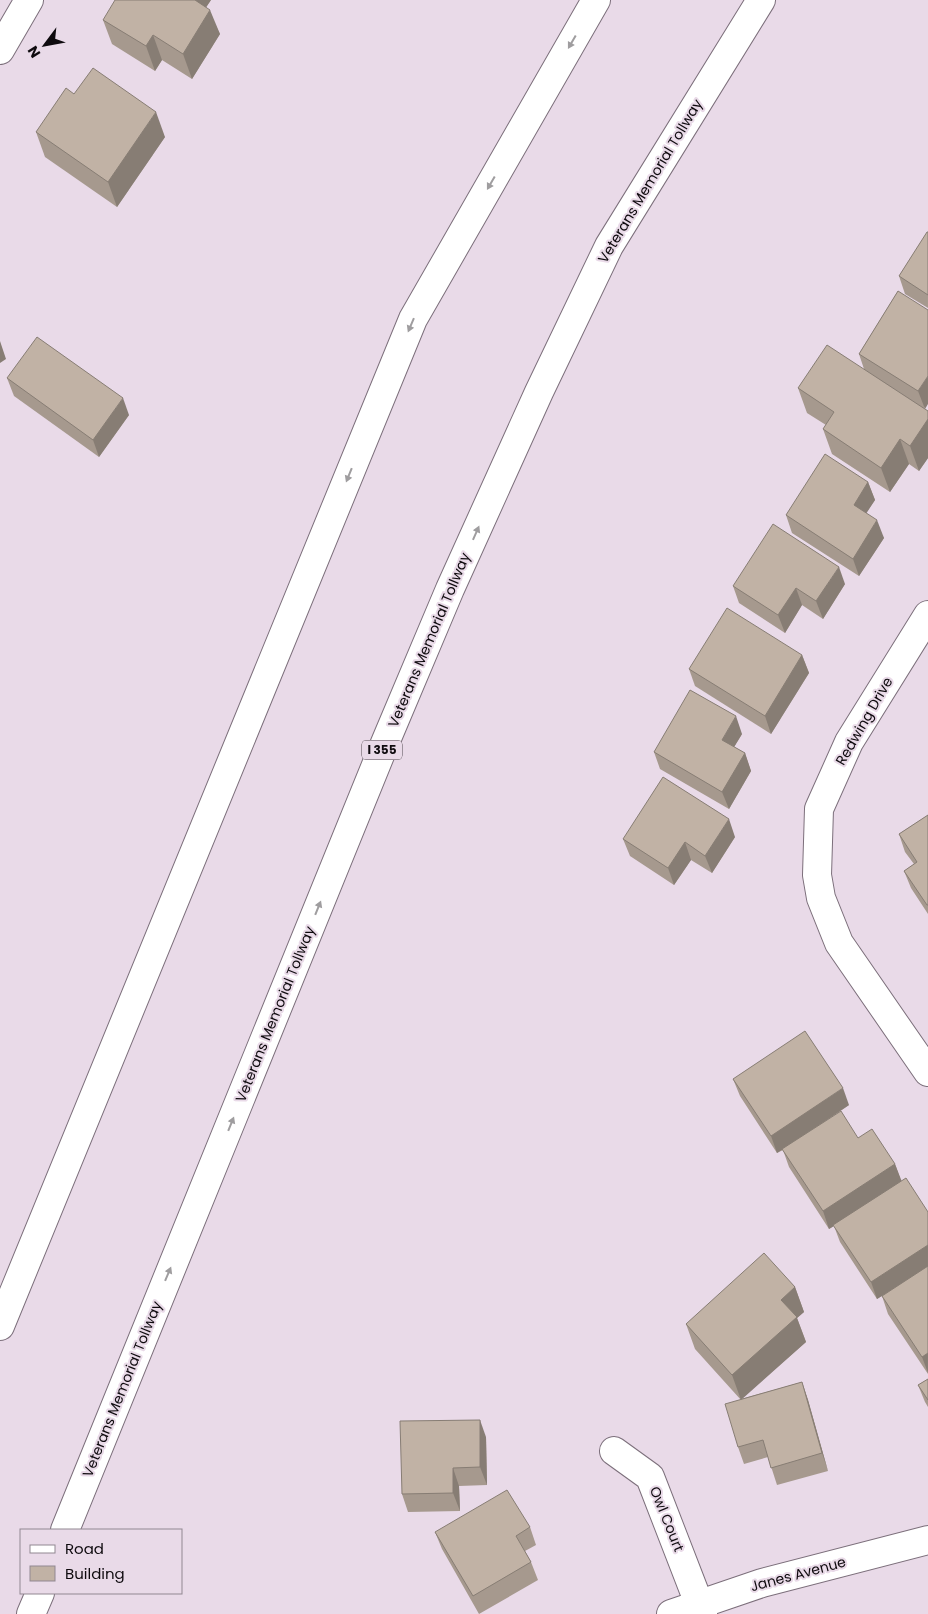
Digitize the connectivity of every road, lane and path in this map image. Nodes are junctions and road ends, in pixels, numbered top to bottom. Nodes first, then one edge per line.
1 (29, 0) edge
2 (596, 0) edge
3 (761, 0) edge
4 (0, 50) edge
5 (928, 615) edge
6 (928, 1072) edge
7 (0, 1326) edge
8 (614, 1451) dead end
9 (65, 1529) edge
10 (928, 1540) edge
11 (40, 1594) edge
12 (701, 1608) edge
13 (31, 1614) edge
14 (671, 1614) edge

1 - 4 main road
2 -> 7 main road
9 -> 3 main road, Veterans Memorial Tollway / I 355
5 - 6 main road, Redwing Drive
8 - 12 main road, Owl Court
10 - 12 main road, Janes Avenue
11 - 13 main road
12 - 14 main road, Janes Avenue

